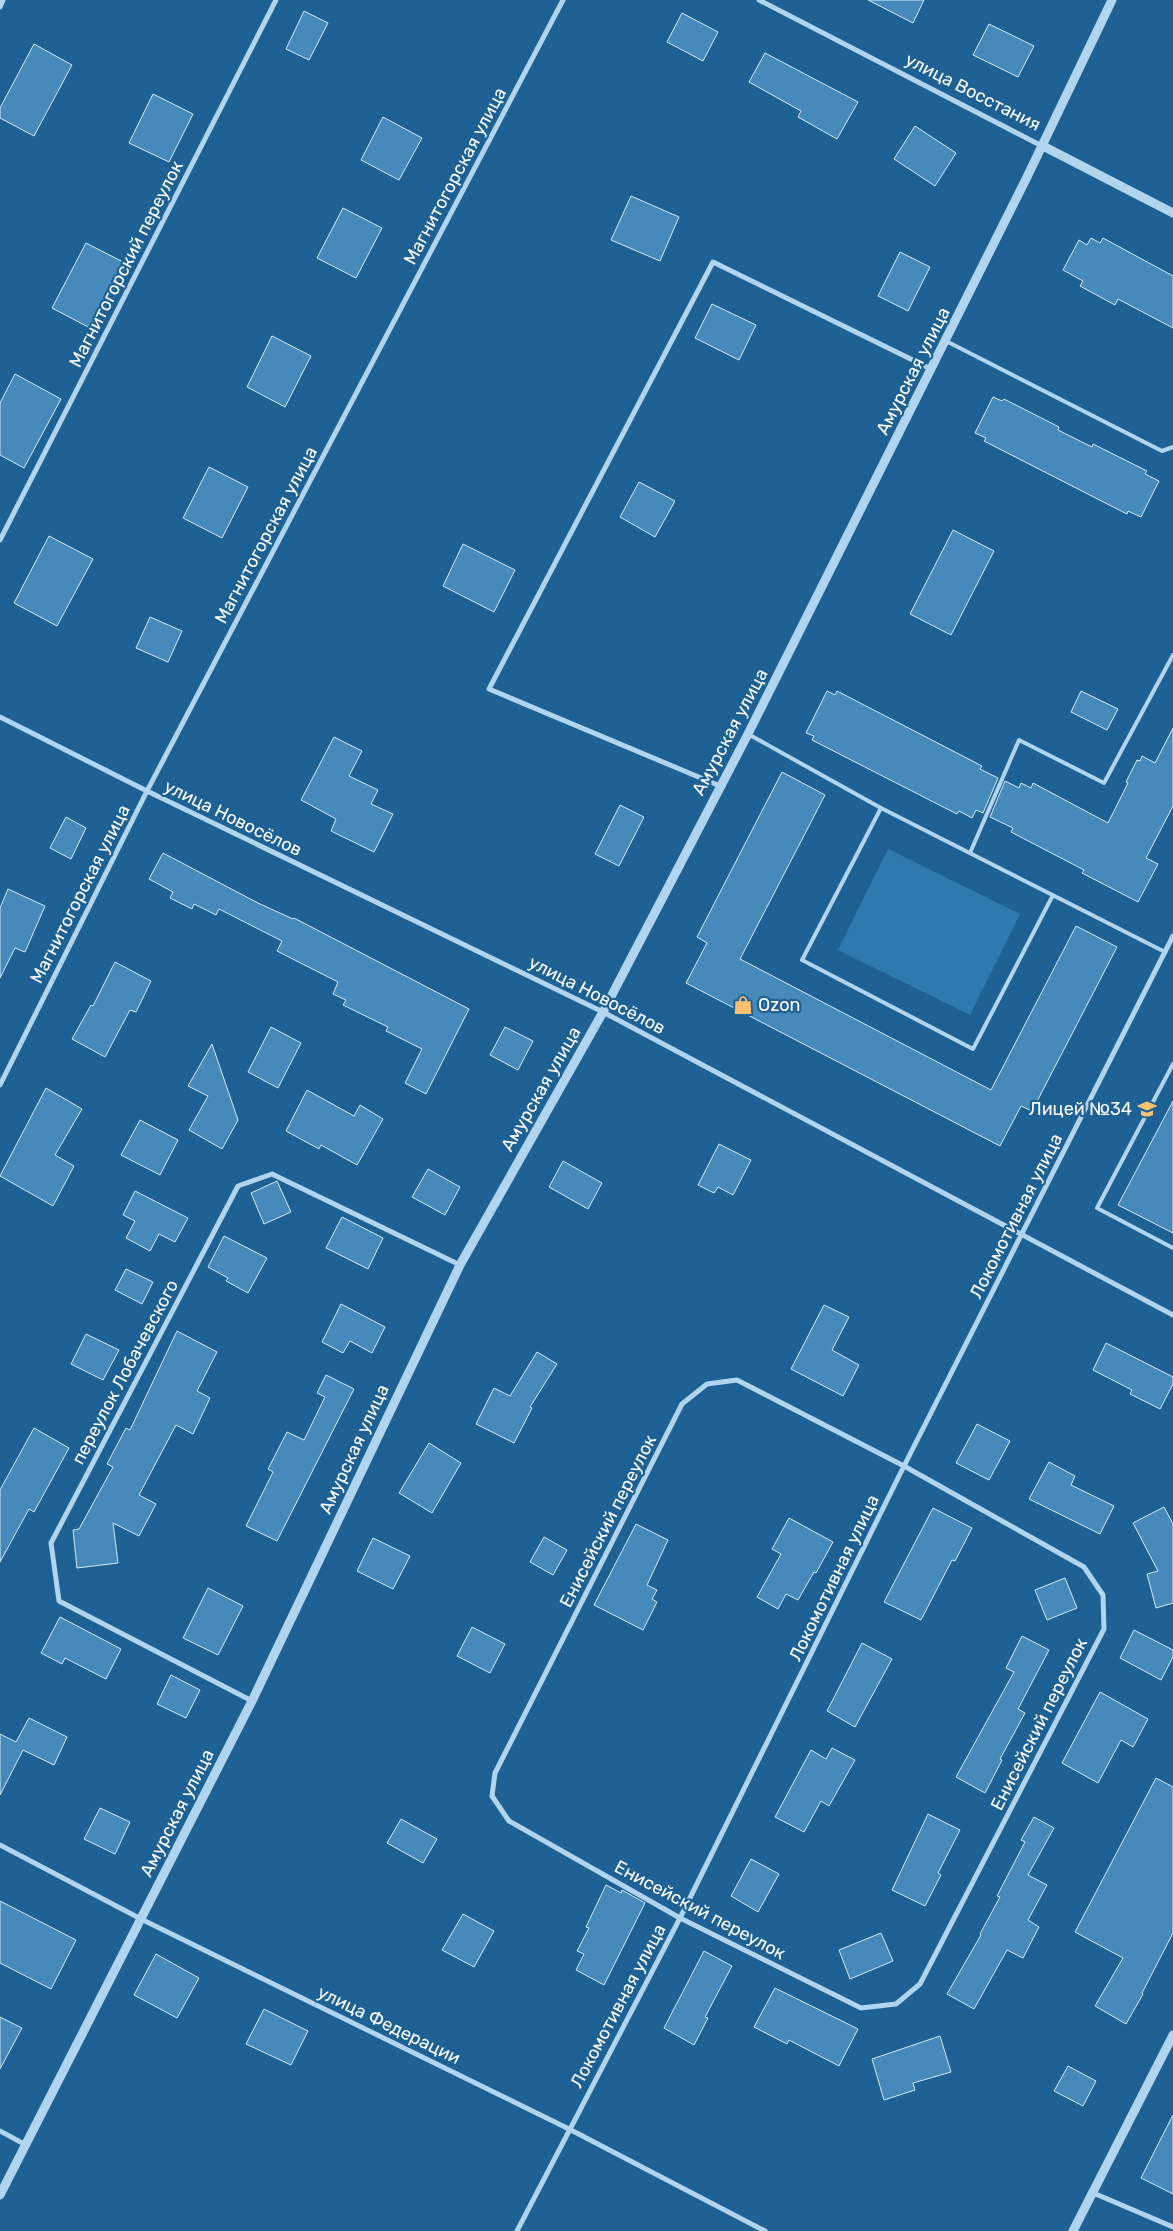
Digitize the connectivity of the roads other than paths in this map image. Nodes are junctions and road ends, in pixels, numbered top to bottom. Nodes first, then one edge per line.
1 (3, 0) edge
2 (276, 0) edge
3 (563, 0) edge
4 (759, 0) edge
5 (1112, 0) edge
6 (0, 6) edge
7 (1043, 146) junction
8 (1173, 213) edge
9 (946, 341) junction
10 (932, 369) junction
11 (1173, 447) edge
12 (0, 540) edge
13 (1173, 655) edge
14 (0, 717) edge
15 (748, 734) junction
16 (720, 786) junction
17 (147, 791) junction
18 (882, 808) junction
19 (970, 853) junction
20 (1053, 895) junction
21 (1173, 936) edge
22 (1165, 952) junction
23 (603, 1012) junction
24 (1173, 1064) edge
25 (0, 1085) edge
26 (1021, 1236) junction
27 (1173, 1248) edge
28 (460, 1265) junction
29 (1173, 1315) edge
30 (904, 1466) junction
31 (252, 1701) junction
32 (0, 1845) edge
33 (680, 1918) junction
34 (141, 1919) junction
35 (1173, 2035) edge
36 (569, 2129) junction
37 (0, 2131) edge
38 (26, 2144) junction
39 (1092, 2192) junction
40 (0, 2195) edge
41 (1173, 2227) edge
42 (517, 2231) edge
43 (765, 2231) edge
44 (1073, 2231) edge

1 - 6 street
2 - 12 street, Магнитогорский переулок
3 - 17 street, Магнитогорская улица
4 - 7 street, улица Восстания
5 - 7 street, Амурская улица
7 - 8 street, улица Восстания
7 - 9 street, Амурская улица
9 - 10 street, Амурская улица
9 - 11 lane
10 - 15 street, Амурская улица
10 - 16 street
13 - 19 lane
14 - 17 street, улица Новосёлов
15 - 16 street, Амурская улица
15 - 18 lane
16 - 23 street, Амурская улица
17 - 23 street, улица Новосёлов
17 - 25 street, Магнитогорская улица
18 - 19 lane
18 - 20 lane
19 - 20 lane
20 - 22 lane
21 - 22 street, Локомотивная улица
22 - 26 street, Локомотивная улица
23 - 26 street, улица Новосёлов
23 - 28 street, Амурская улица
24 - 27 lane
26 - 29 street, улица Новосёлов
26 - 30 street, Локомотивная улица
28 - 31 street, Амурская улица
28 - 31 street, переулок Лобачевского
30 - 33 street, Локомотивная улица
30 - 33 street, Енисейский переулок
30 - 33 street, Енисейский переулок
31 - 34 street, Амурская улица
32 - 34 street, улица Федерации
33 - 36 street, Локомотивная улица
34 - 36 street, улица Федерации
34 - 38 street, Амурская улица
35 - 39 street
36 - 42 street, Локомотивная улица
36 - 43 street, улица Федерации
37 - 38 street
38 - 40 street, Амурская улица
39 - 41 street
39 - 44 street

